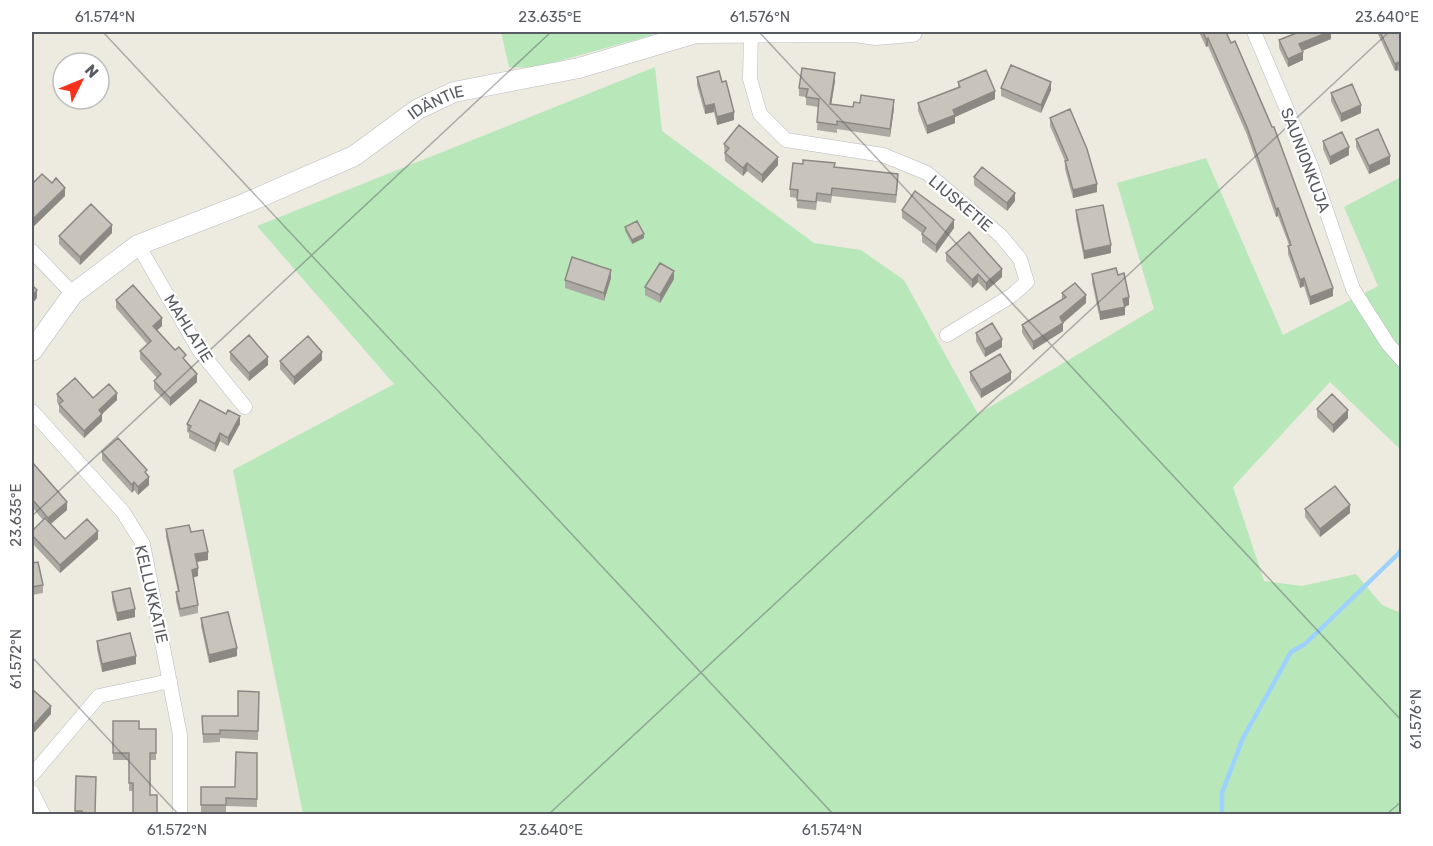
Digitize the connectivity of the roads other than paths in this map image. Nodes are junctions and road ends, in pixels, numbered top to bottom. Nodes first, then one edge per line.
1 (751, 32) edge
2 (854, 32) edge
3 (912, 32) edge
4 (1254, 32) edge
5 (138, 245) junction
6 (32, 251) edge
7 (73, 294) junction
8 (947, 335) dead end
9 (32, 351) edge
10 (1401, 360) edge
11 (245, 407) dead end
12 (32, 411) edge
13 (170, 681) junction
14 (32, 775) edge
15 (32, 792) edge
16 (43, 814) edge
17 (180, 814) edge

1 - 2 street, IDÄNTIE
1 - 5 street, IDÄNTIE
1 - 8 street, LIUSKETIE
2 - 3 street, IDÄNTIE
4 - 10 street, SAUNIONKUJA
5 - 7 street, IDÄNTIE
5 - 11 street, MAHLATIE
6 - 7 street
7 - 9 street, IDÄNTIE
12 - 13 street, KELLUKKATIE
13 - 14 street
13 - 17 street, KELLUKKATIE
15 - 16 street

